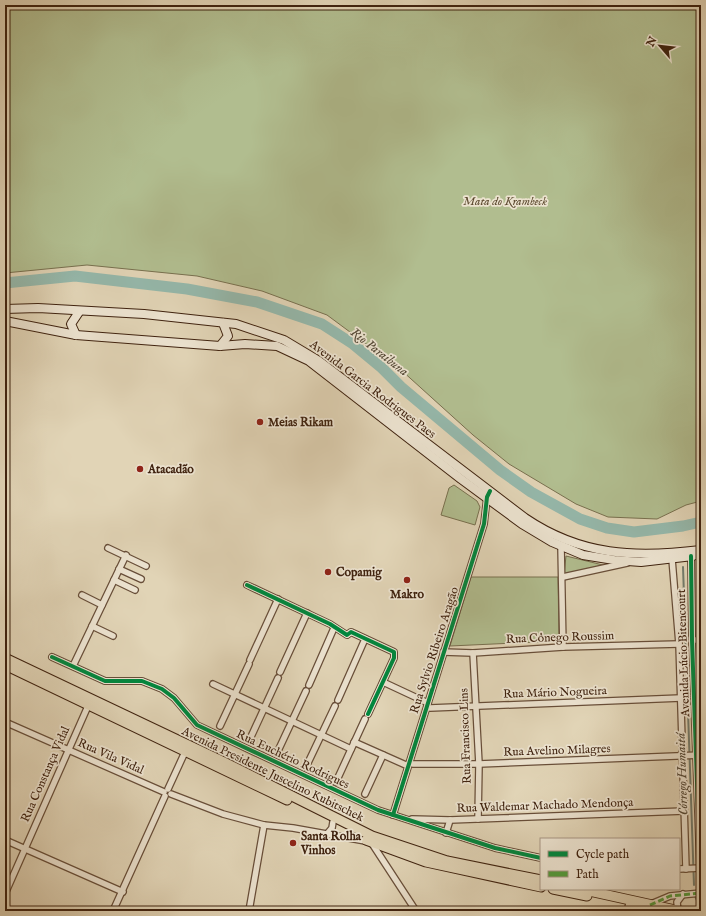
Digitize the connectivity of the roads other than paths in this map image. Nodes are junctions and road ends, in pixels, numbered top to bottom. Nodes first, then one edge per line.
1 (5, 309) edge
2 (79, 312) junction
3 (5, 321) edge
4 (223, 323) junction
5 (76, 335) junction
6 (220, 346) junction
7 (488, 494) junction
8 (561, 546) junction
9 (584, 547) junction
10 (108, 548) dead end
11 (701, 551) edge
12 (126, 555) junction
13 (701, 555) edge
14 (691, 556) junction
15 (672, 560) junction
16 (636, 562) junction
17 (146, 566) dead end
18 (119, 569) junction
19 (563, 576) junction
20 (141, 579) dead end
21 (114, 580) junction
22 (247, 585) dead end
23 (135, 590) dead end
24 (82, 595) dead end
25 (278, 599) junction
26 (102, 604) junction
27 (307, 613) junction
28 (92, 626) junction
29 (334, 628) junction
30 (114, 636) dead end
31 (365, 639) junction
32 (692, 640) junction
33 (701, 640) edge
34 (679, 644) junction
35 (563, 647) junction
36 (443, 652) junction
37 (473, 653) junction
38 (52, 656) dead end
39 (5, 658) edge
40 (5, 665) edge
41 (73, 666) junction
42 (383, 682) junction
43 (212, 684) dead end
44 (236, 694) junction
45 (701, 695) edge
46 (694, 696) junction
47 (681, 698) junction
48 (88, 706) junction
49 (429, 706) junction
50 (475, 706) junction
51 (264, 708) junction
52 (292, 721) junction
53 (5, 722) edge
54 (220, 726) dead end
55 (322, 735) junction
56 (250, 739) dead end
57 (354, 742) junction
58 (67, 749) junction
59 (351, 749) junction
60 (185, 752) junction
61 (277, 753) dead end
62 (383, 755) junction
63 (697, 755) edge
64 (684, 756) junction
65 (479, 764) junction
66 (411, 765) junction
67 (306, 767) dead end
68 (336, 782) dead end
69 (167, 793) junction
70 (365, 794) dead end
71 (700, 810) edge
72 (684, 811) junction
73 (393, 815) junction
74 (406, 819) junction
75 (478, 819) junction
76 (450, 820) junction
77 (333, 822) junction
78 (264, 825) junction
79 (446, 833) junction
80 (327, 834) junction
81 (5, 840) edge
82 (371, 842) junction
83 (25, 848) junction
84 (540, 858) edge
85 (700, 868) edge
86 (680, 869) edge
87 (688, 869) junction
88 (540, 880) edge
89 (540, 887) edge
90 (558, 890) edge
91 (584, 890) edge
92 (124, 892) junction
93 (701, 893) edge
94 (5, 894) edge
95 (683, 894) junction
96 (649, 908) edge
97 (113, 911) edge
98 (249, 911) edge
99 (416, 911) edge
100 (678, 911) edge

1 - 2 main road, Avenida Garcia Rodrigues Paes
2 - 4 main road, Avenida Garcia Rodrigues Paes
2 - 5 main road
3 - 5 main road, Avenida Garcia Rodrigues Paes
4 - 6 main road
4 - 7 main road, Avenida Garcia Rodrigues Paes
5 - 6 main road, Avenida Garcia Rodrigues Paes
6 - 7 main road, Avenida Garcia Rodrigues Paes
7 - 8 main road, Avenida Garcia Rodrigues Paes
7 - 9 main road, Avenida Garcia Rodrigues Paes
7 - 36 street, Rua Sylvio Ribeiro Aragão
8 - 9 main road
8 - 16 main road, Avenida Garcia Rodrigues Paes
8 - 19 street
9 - 11 main road, Avenida Garcia Rodrigues Paes
10 - 12 street
11 - 15 main road
12 - 17 street
12 - 18 street
13 - 14 main road, Avenida Garcia Rodrigues Paes
14 - 15 main road, Avenida Garcia Rodrigues Paes
14 - 32 street, Avenida Lúcio Bitencourt
15 - 16 main road, Avenida Garcia Rodrigues Paes
15 - 34 street, Avenida Lúcio Bitencourt
16 - 19 street, Avenida Garcia Rodrigues Paes
18 - 20 street
18 - 21 street
19 - 35 street
21 - 23 street
21 - 26 street
22 - 25 street
24 - 26 street
25 - 27 street
25 - 44 street
26 - 28 street
27 - 29 street
27 - 51 street
28 - 30 street
28 - 41 street
29 - 31 street
29 - 52 street
31 - 42 street
31 - 55 street
32 - 33 street
32 - 46 street, Avenida Lúcio Bitencourt
34 - 35 street, Rua Cônego Roussim
34 - 47 street, Avenida Lúcio Bitencourt
35 - 37 street, Rua Cônego Roussim
36 - 37 street, Rua Cônego Roussim
36 - 49 street, Rua Sylvio Ribeiro Aragão
37 - 50 street, Rua Francisco Lins
38 - 41 street, Rua Euchério Rodrigues
39 - 88 highway, Avenida Presidente Juscelino Kubitschek
40 - 48 highway, Avenida Presidente Juscelino Kubitschek
41 - 73 street, Rua Euchério Rodrigues
42 - 49 street
42 - 57 street
43 - 44 street
44 - 51 street
44 - 54 street
45 - 46 street
46 - 63 street, Avenida Lúcio Bitencourt
47 - 50 street, Rua Mário Nogueira
47 - 64 street, Avenida Lúcio Bitencourt
48 - 58 street, Rua Constança Vidal
48 - 60 highway, Avenida Presidente Juscelino Kubitschek
49 - 50 street, Rua Mário Nogueira
49 - 66 street, Rua Sylvio Ribeiro Aragão
50 - 65 street, Rua Francisco Lins
51 - 52 street
51 - 56 street
52 - 55 street
52 - 61 street
53 - 58 street, Rua Vila Vidal
55 - 59 street
55 - 67 street
57 - 59 street
57 - 62 street
58 - 69 street, Rua Vila Vidal
58 - 83 street, Rua Constança Vidal
59 - 68 street
60 - 69 street
60 - 77 highway, Avenida Presidente Juscelino Kubitschek
62 - 66 street
62 - 70 street
63 - 64 street, Rua Avelino Milagres
63 - 71 street, Avenida Lúcio Bitencourt
64 - 65 street, Rua Avelino Milagres
64 - 72 street, Avenida Lúcio Bitencourt
65 - 66 street, Rua Avelino Milagres
65 - 75 street, Rua Francisco Lins
66 - 73 street, Rua Sylvio Ribeiro Aragão
69 - 78 street, Rua Vila Vidal
69 - 92 street
71 - 85 street, Avenida Lúcio Bitencourt
72 - 75 street, Rua Waldemar Machado Mendonça
72 - 87 street, Avenida Lúcio Bitencourt
73 - 74 street, Rua Euchério Rodrigues
74 - 76 street, Rua Waldemar Machado Mendonça
74 - 79 street, Rua Euchério Rodrigues
75 - 76 street, Rua Waldemar Machado Mendonça
76 - 79 street
77 - 80 street
77 - 82 highway, Avenida Presidente Juscelino Kubitschek
78 - 80 street, Rua Vila Vidal
78 - 98 street
79 - 84 street, Rua Euchério Rodrigues
80 - 82 street, Rua Vila Vidal
81 - 83 street
82 - 89 highway, Avenida Presidente Juscelino Kubitschek
82 - 99 street
83 - 92 street
83 - 94 street, Rua Constança Vidal
85 - 87 street
86 - 87 street
90 - 96 highway
91 - 96 highway
92 - 97 street
93 - 95 street
95 - 96 street
95 - 100 street
96 - 100 highway

